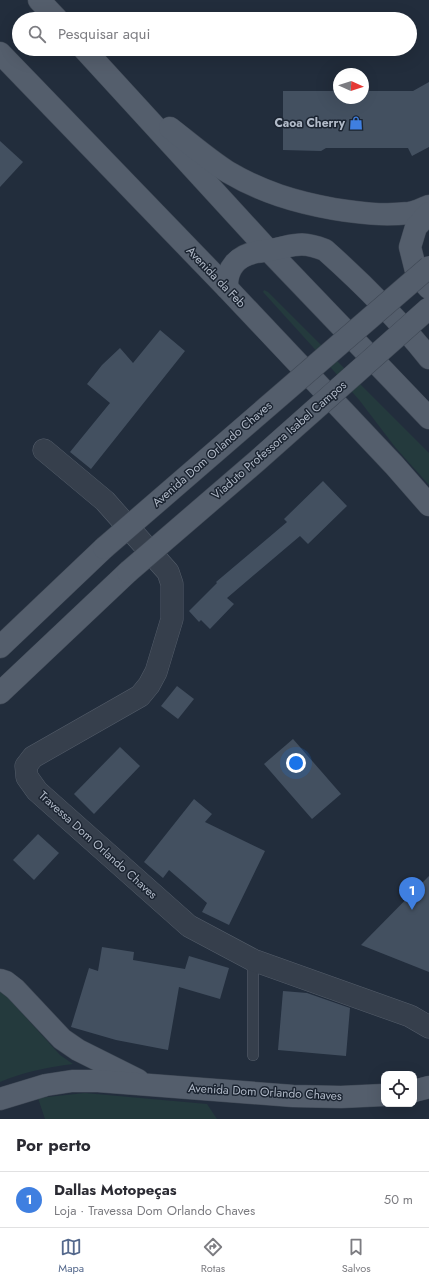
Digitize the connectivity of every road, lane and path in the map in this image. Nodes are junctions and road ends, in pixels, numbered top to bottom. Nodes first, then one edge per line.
1 (39, 0) edge
2 (50, 12) edge
3 (0, 53) edge
4 (90, 56) edge
5 (123, 92) junction
6 (429, 206) edge
7 (429, 213) edge
8 (269, 251) junction
9 (429, 267) edge
10 (227, 288) junction
11 (429, 288) edge
12 (429, 308) edge
13 (429, 358) edge
14 (429, 418) edge
15 (44, 450) dead end
16 (429, 505) edge
17 (0, 647) edge
18 (0, 693) edge
19 (253, 960) junction
20 (0, 980) edge
21 (429, 1027) edge
22 (253, 1055) dead end
23 (146, 1084) junction
24 (429, 1087) edge
25 (417, 1090) edge
26 (381, 1095) edge
27 (0, 1099) edge

1 - 2 main road
3 - 10 main road, Avenida da Feb
4 - 5 main road
5 - 6 main road
5 - 8 main road
7 - 11 main road
8 - 10 main road
8 - 13 main road
8 - 14 main road
9 - 17 main road, Avenida Dom Orlando Chaves, bridge
10 - 16 main road, Avenida da Feb
12 - 18 main road, Viaduto Professora Isabel Campos, bridge
15 - 19 street, Travessa Dom Orlando Chaves
19 - 21 street, Travessa Dom Orlando Chaves
19 - 22 lane
20 - 23 main road, Avenida Dom Orlando Chaves
23 - 26 main road, Avenida Dom Orlando Chaves
23 - 27 main road, Avenida Dom Orlando Chaves
24 - 25 main road

